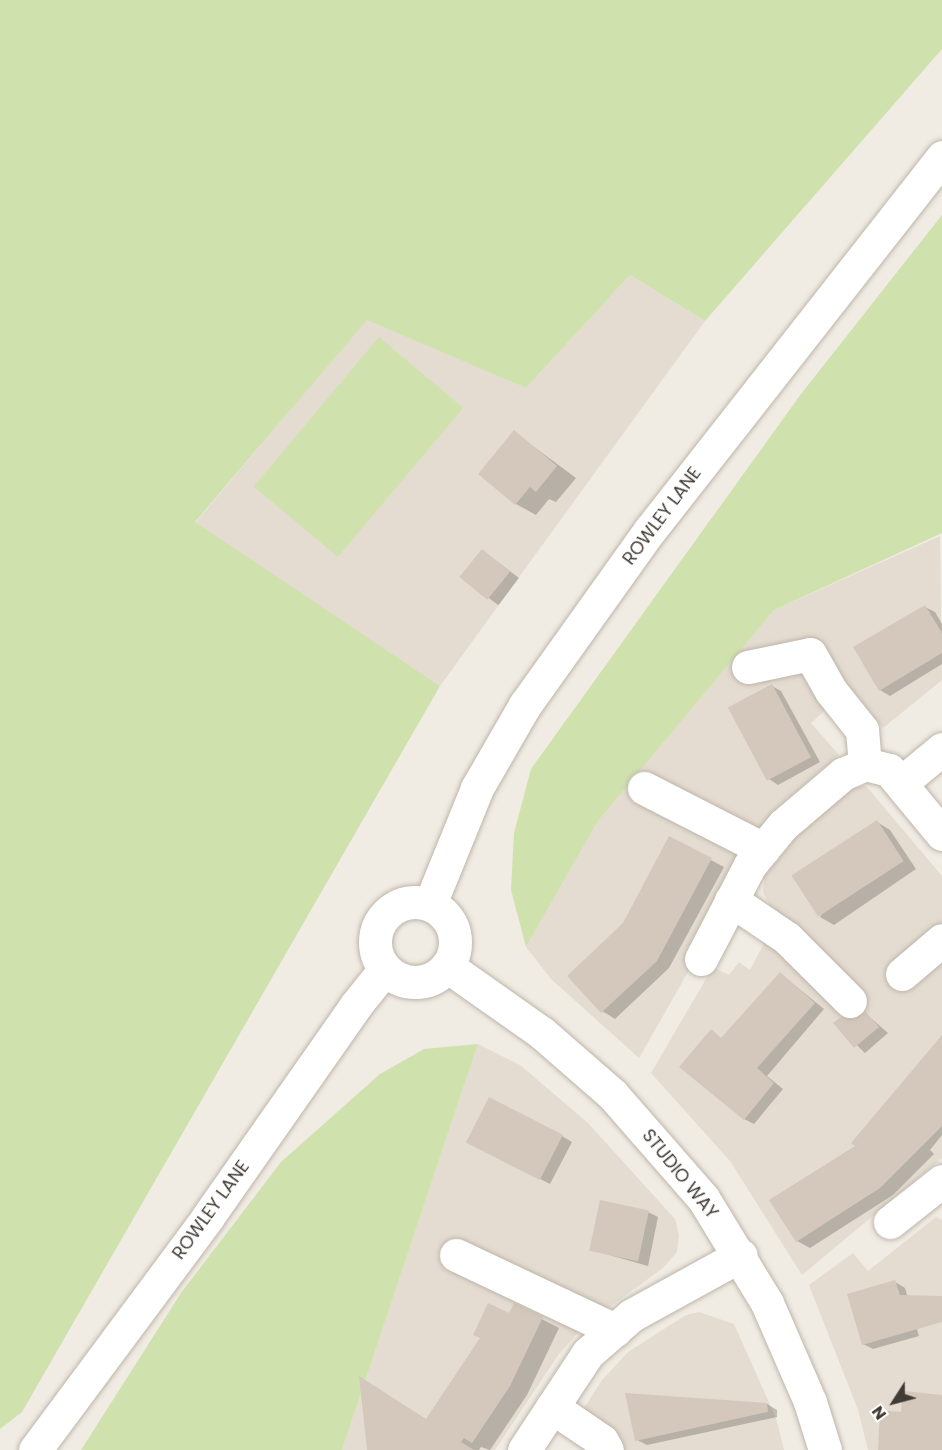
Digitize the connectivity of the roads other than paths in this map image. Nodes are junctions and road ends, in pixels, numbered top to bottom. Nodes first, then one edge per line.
1 (942, 157) edge
2 (748, 667) dead end
3 (942, 749) edge
4 (866, 764) junction
5 (901, 783) junction
6 (644, 788) dead end
7 (942, 834) edge
8 (763, 849) junction
9 (731, 900) junction
10 (430, 904) junction
11 (942, 940) edge
12 (701, 959) dead end
13 (447, 966) junction
14 (386, 969) junction
15 (902, 974) dead end
16 (850, 1001) dead end
17 (942, 1182) edge
18 (890, 1222) dead end
19 (456, 1255) dead end
20 (741, 1255) junction
21 (615, 1330) junction
22 (552, 1407) junction
23 (35, 1450) edge
24 (524, 1450) edge
25 (607, 1450) edge
26 (825, 1450) edge

1 - 10 street, ROWLEY LANE
2 - 4 street
3 - 5 street
4 - 5 street
4 - 8 street
5 - 7 street
6 - 8 street
8 - 9 street
9 - 12 street
9 - 16 street
10 - 13 street
10 - 14 street
11 - 15 street
13 - 14 street
13 - 20 street, STUDIO WAY
14 - 23 street, ROWLEY LANE
17 - 18 street
19 - 21 street
20 - 21 street
20 - 26 street, STUDIO WAY
21 - 22 street
22 - 24 street
22 - 25 street

